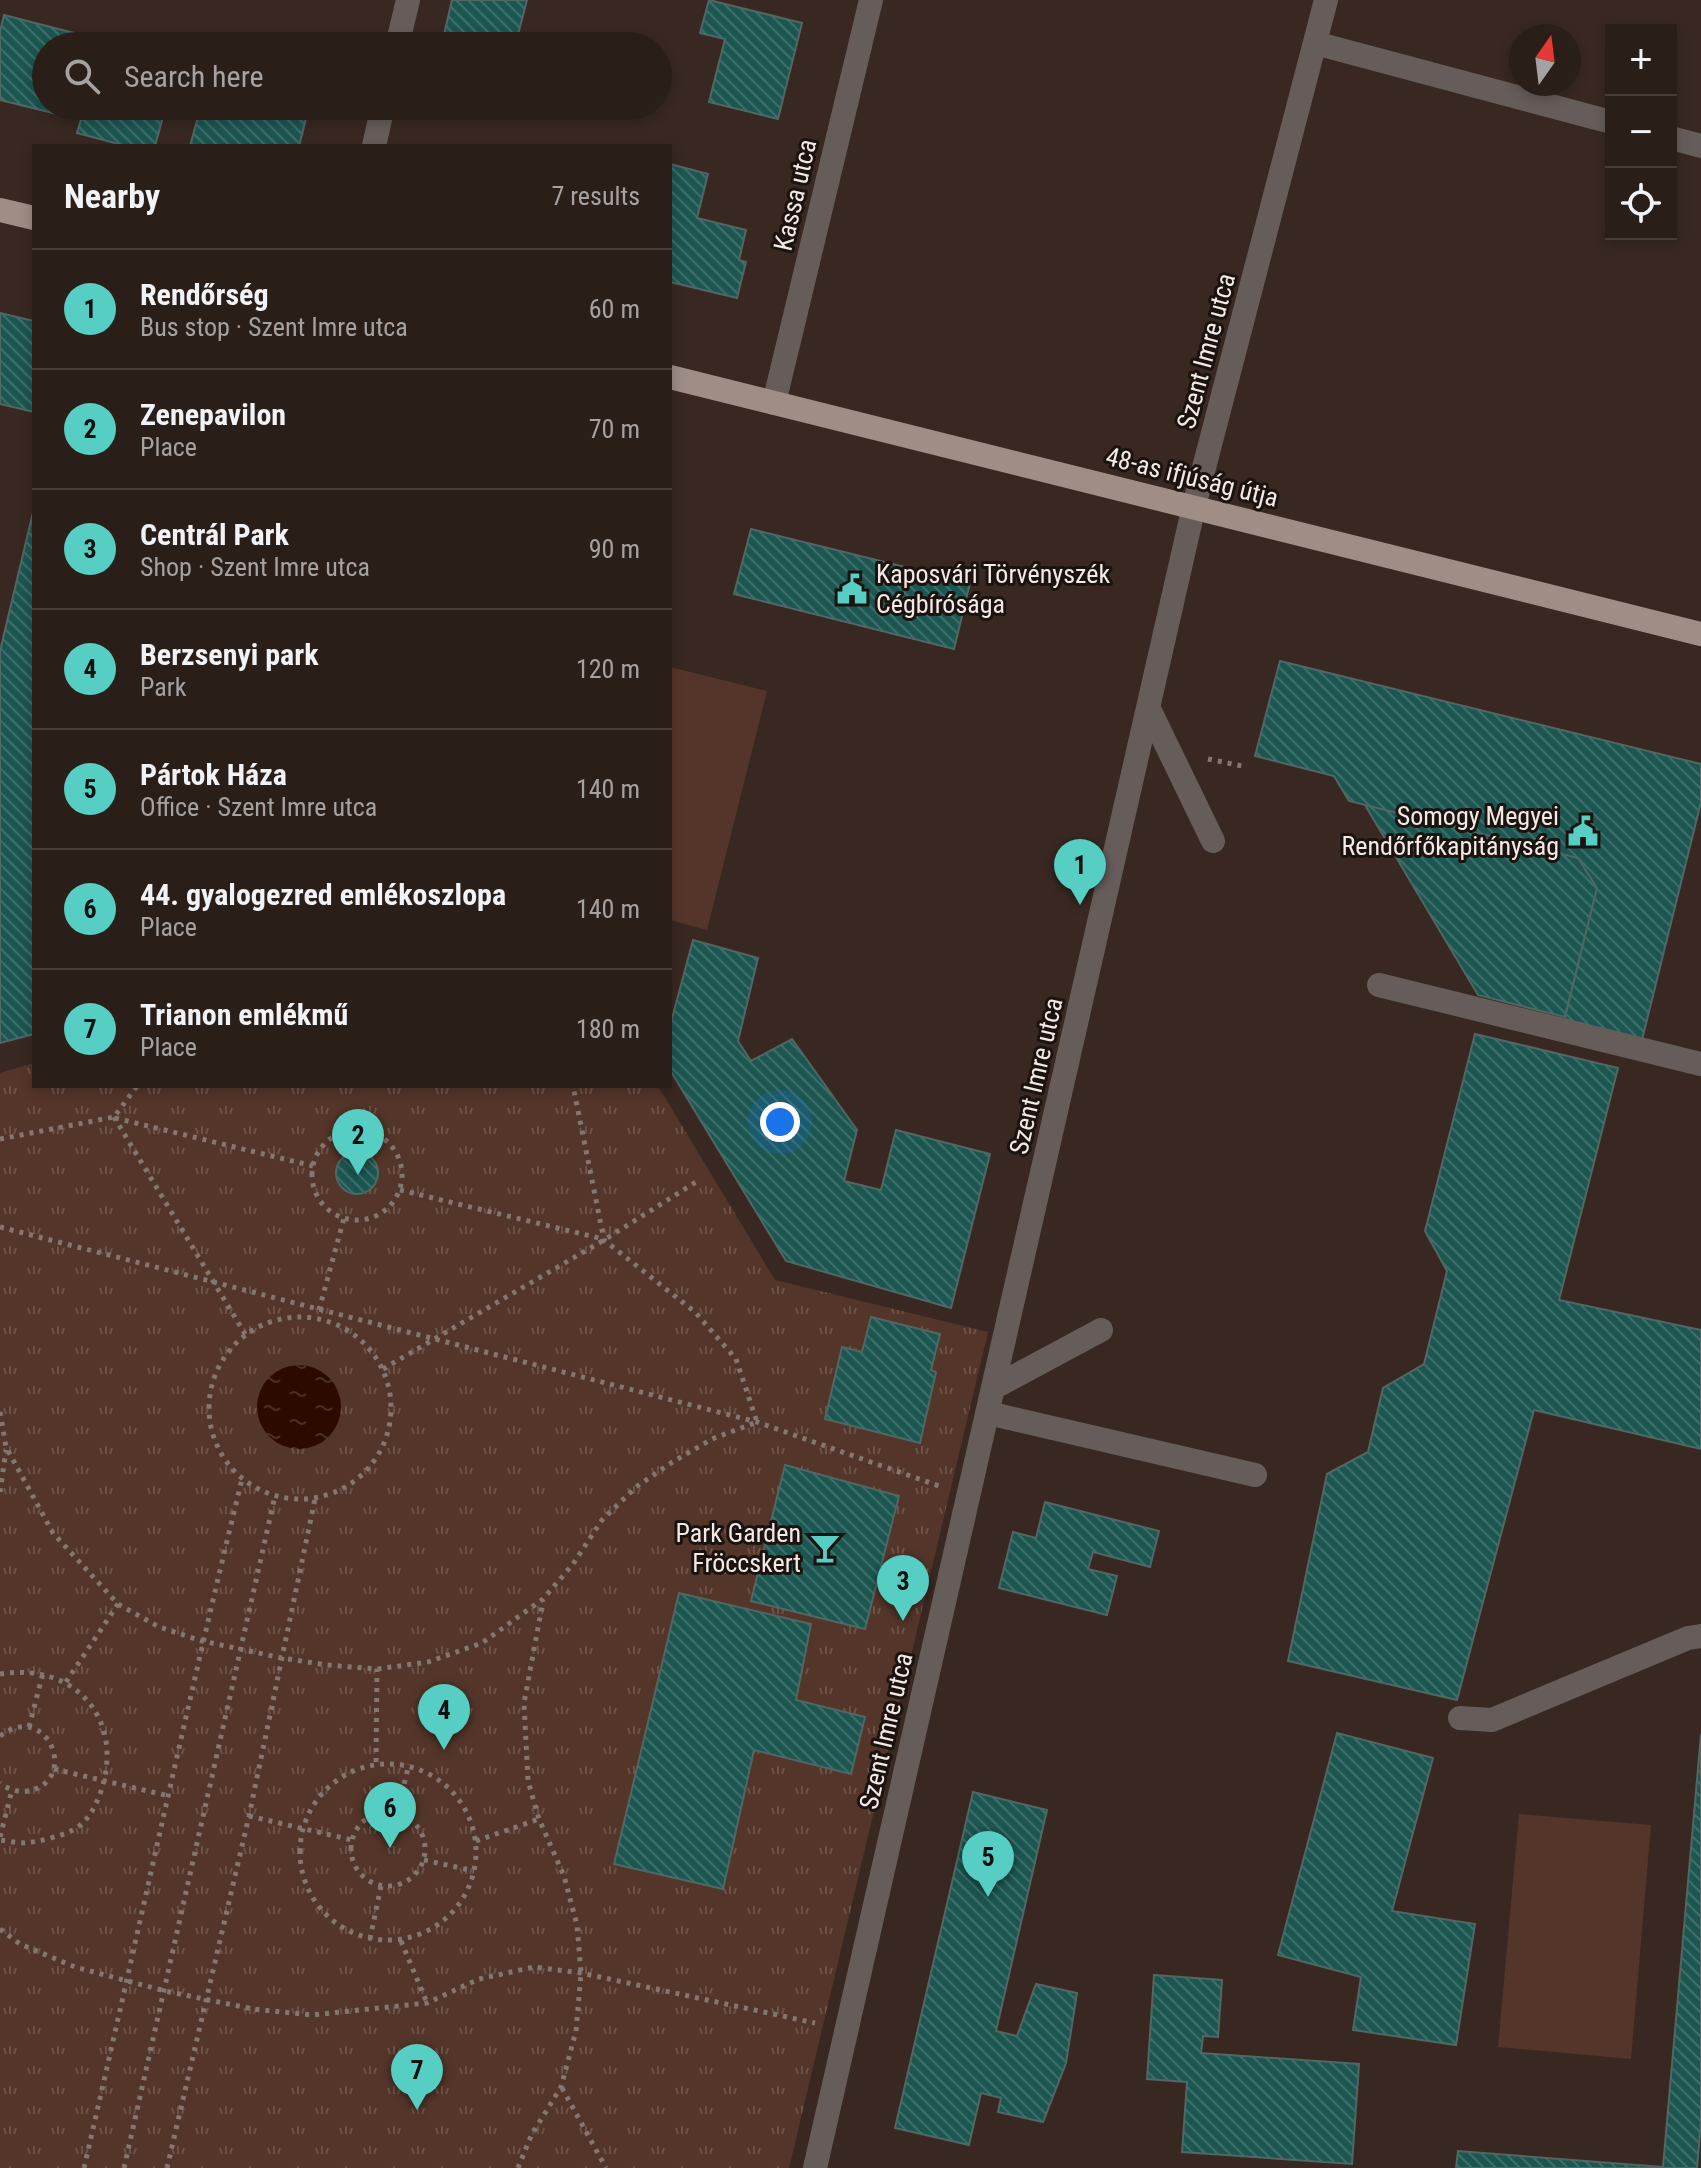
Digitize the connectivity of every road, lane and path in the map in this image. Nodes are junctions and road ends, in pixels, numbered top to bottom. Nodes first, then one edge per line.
1 (408, 0) edge
2 (871, 0) edge
3 (1326, 0) edge
4 (400, 32) edge
5 (1315, 43) junction
6 (380, 120) edge
7 (1605, 120) edge
8 (1677, 140) edge
9 (374, 144) edge
10 (1701, 146) edge
11 (0, 210) edge
12 (32, 218) edge
13 (672, 378) edge
14 (774, 403) junction
15 (1194, 506) junction
16 (1701, 634) edge
17 (1149, 709) junction
18 (1213, 841) dead end
19 (1379, 985) dead end
20 (1701, 1064) edge
21 (136, 1088) edge
22 (573, 1088) edge
23 (114, 1117) junction
24 (0, 1139) edge
25 (313, 1166) junction
26 (696, 1182) dead end
27 (400, 1190) junction
28 (344, 1218) junction
29 (0, 1227) edge
30 (604, 1240) junction
31 (216, 1283) junction
32 (320, 1308) junction
33 (318, 1317) junction
34 (1101, 1330) dead end
35 (245, 1334) junction
36 (437, 1338) junction
37 (383, 1369) junction
38 (993, 1388) junction
39 (0, 1412) edge
40 (988, 1413) junction
41 (757, 1422) junction
42 (6, 1447) junction
43 (1255, 1475) dead end
44 (242, 1479) junction
45 (0, 1492) edge
46 (275, 1496) junction
47 (969, 1496) junction
48 (315, 1499) junction
49 (543, 1599) junction
50 (118, 1604) junction
51 (1701, 1636) edge
52 (202, 1641) junction
53 (240, 1649) junction
54 (282, 1658) junction
55 (377, 1669) junction
56 (43, 1673) junction
57 (0, 1674) edge
58 (66, 1682) junction
59 (1460, 1718) dead end
60 (29, 1727) junction
61 (0, 1736) edge
62 (376, 1762) junction
63 (409, 1764) junction
64 (54, 1769) junction
65 (105, 1779) junction
66 (0, 1783) edge
67 (12, 1790) junction
68 (169, 1796) junction
69 (397, 1813) junction
70 (249, 1816) junction
71 (539, 1819) junction
72 (303, 1828) junction
73 (0, 1838) edge
74 (352, 1840) junction
75 (476, 1841) junction
76 (424, 1860) junction
77 (474, 1871) junction
78 (381, 1886) junction
79 (0, 1929) edge
80 (370, 1939) junction
81 (401, 1941) junction
82 (581, 1973) junction
83 (127, 1981) junction
84 (165, 1991) junction
85 (206, 1999) junction
86 (427, 2003) junction
87 (847, 2030) junction
88 (561, 2087) junction
89 (84, 2168) edge
90 (124, 2168) edge
91 (167, 2168) edge
92 (518, 2168) edge
93 (606, 2168) edge
94 (815, 2168) edge

1 - 4 street
2 - 14 street, Kassa utca
3 - 5 street, Szent Imre utca
5 - 7 street
5 - 15 street, Szent Imre utca
6 - 9 street
8 - 10 street
11 - 12 main road
13 - 14 main road, 48-as ifjúság útja
14 - 15 main road, 48-as ifjúság útja
15 - 16 main road, 48-as ifjúság útja
15 - 17 street, Szent Imre utca
17 - 18 street
17 - 38 street, Szent Imre utca
19 - 20 street
21 - 23 path
22 - 30 path
23 - 24 path
23 - 25 path
23 - 31 path
25 - 27 path
25 - 28 path
26 - 30 path
27 - 28 path
27 - 30 path
28 - 32 path
29 - 31 path
30 - 36 path
30 - 41 path
31 - 32 path
31 - 35 path
32 - 33 path
32 - 36 path
33 - 35 path
33 - 37 path
34 - 38 street
35 - 44 path
36 - 37 path
36 - 41 path
37 - 48 path
38 - 40 street, Szent Imre utca
39 - 42 path
40 - 43 street
40 - 47 street, Szent Imre utca
41 - 47 path
41 - 49 path
42 - 45 path
42 - 50 path
44 - 46 path
44 - 52 path
46 - 48 path
46 - 53 path
47 - 87 street, Szent Imre utca
48 - 54 path
49 - 55 path
49 - 71 path
50 - 52 path
50 - 58 path
51 - 59 street
52 - 53 path
52 - 68 path
53 - 54 path
53 - 84 path
54 - 55 path
54 - 70 path
55 - 62 path
56 - 57 path
56 - 58 path
56 - 60 path
58 - 65 path
60 - 61 path
60 - 64 path
62 - 63 path
62 - 72 path
63 - 69 path
63 - 75 path
64 - 65 path
64 - 67 path
65 - 68 path
65 - 73 path
66 - 67 path
67 - 73 path
68 - 83 path
69 - 74 path
69 - 76 path
70 - 72 path
70 - 85 path
71 - 75 path
71 - 82 path
72 - 74 path
72 - 80 path
74 - 78 path
75 - 77 path
76 - 77 path
76 - 78 path
77 - 81 path
78 - 80 path
79 - 83 path
80 - 81 path
81 - 86 path
82 - 86 path
82 - 87 path
82 - 88 path
83 - 84 path
83 - 89 path
84 - 85 path
84 - 90 path
85 - 86 path
85 - 91 path
87 - 94 street, Szent Imre utca
88 - 92 path
88 - 93 path

